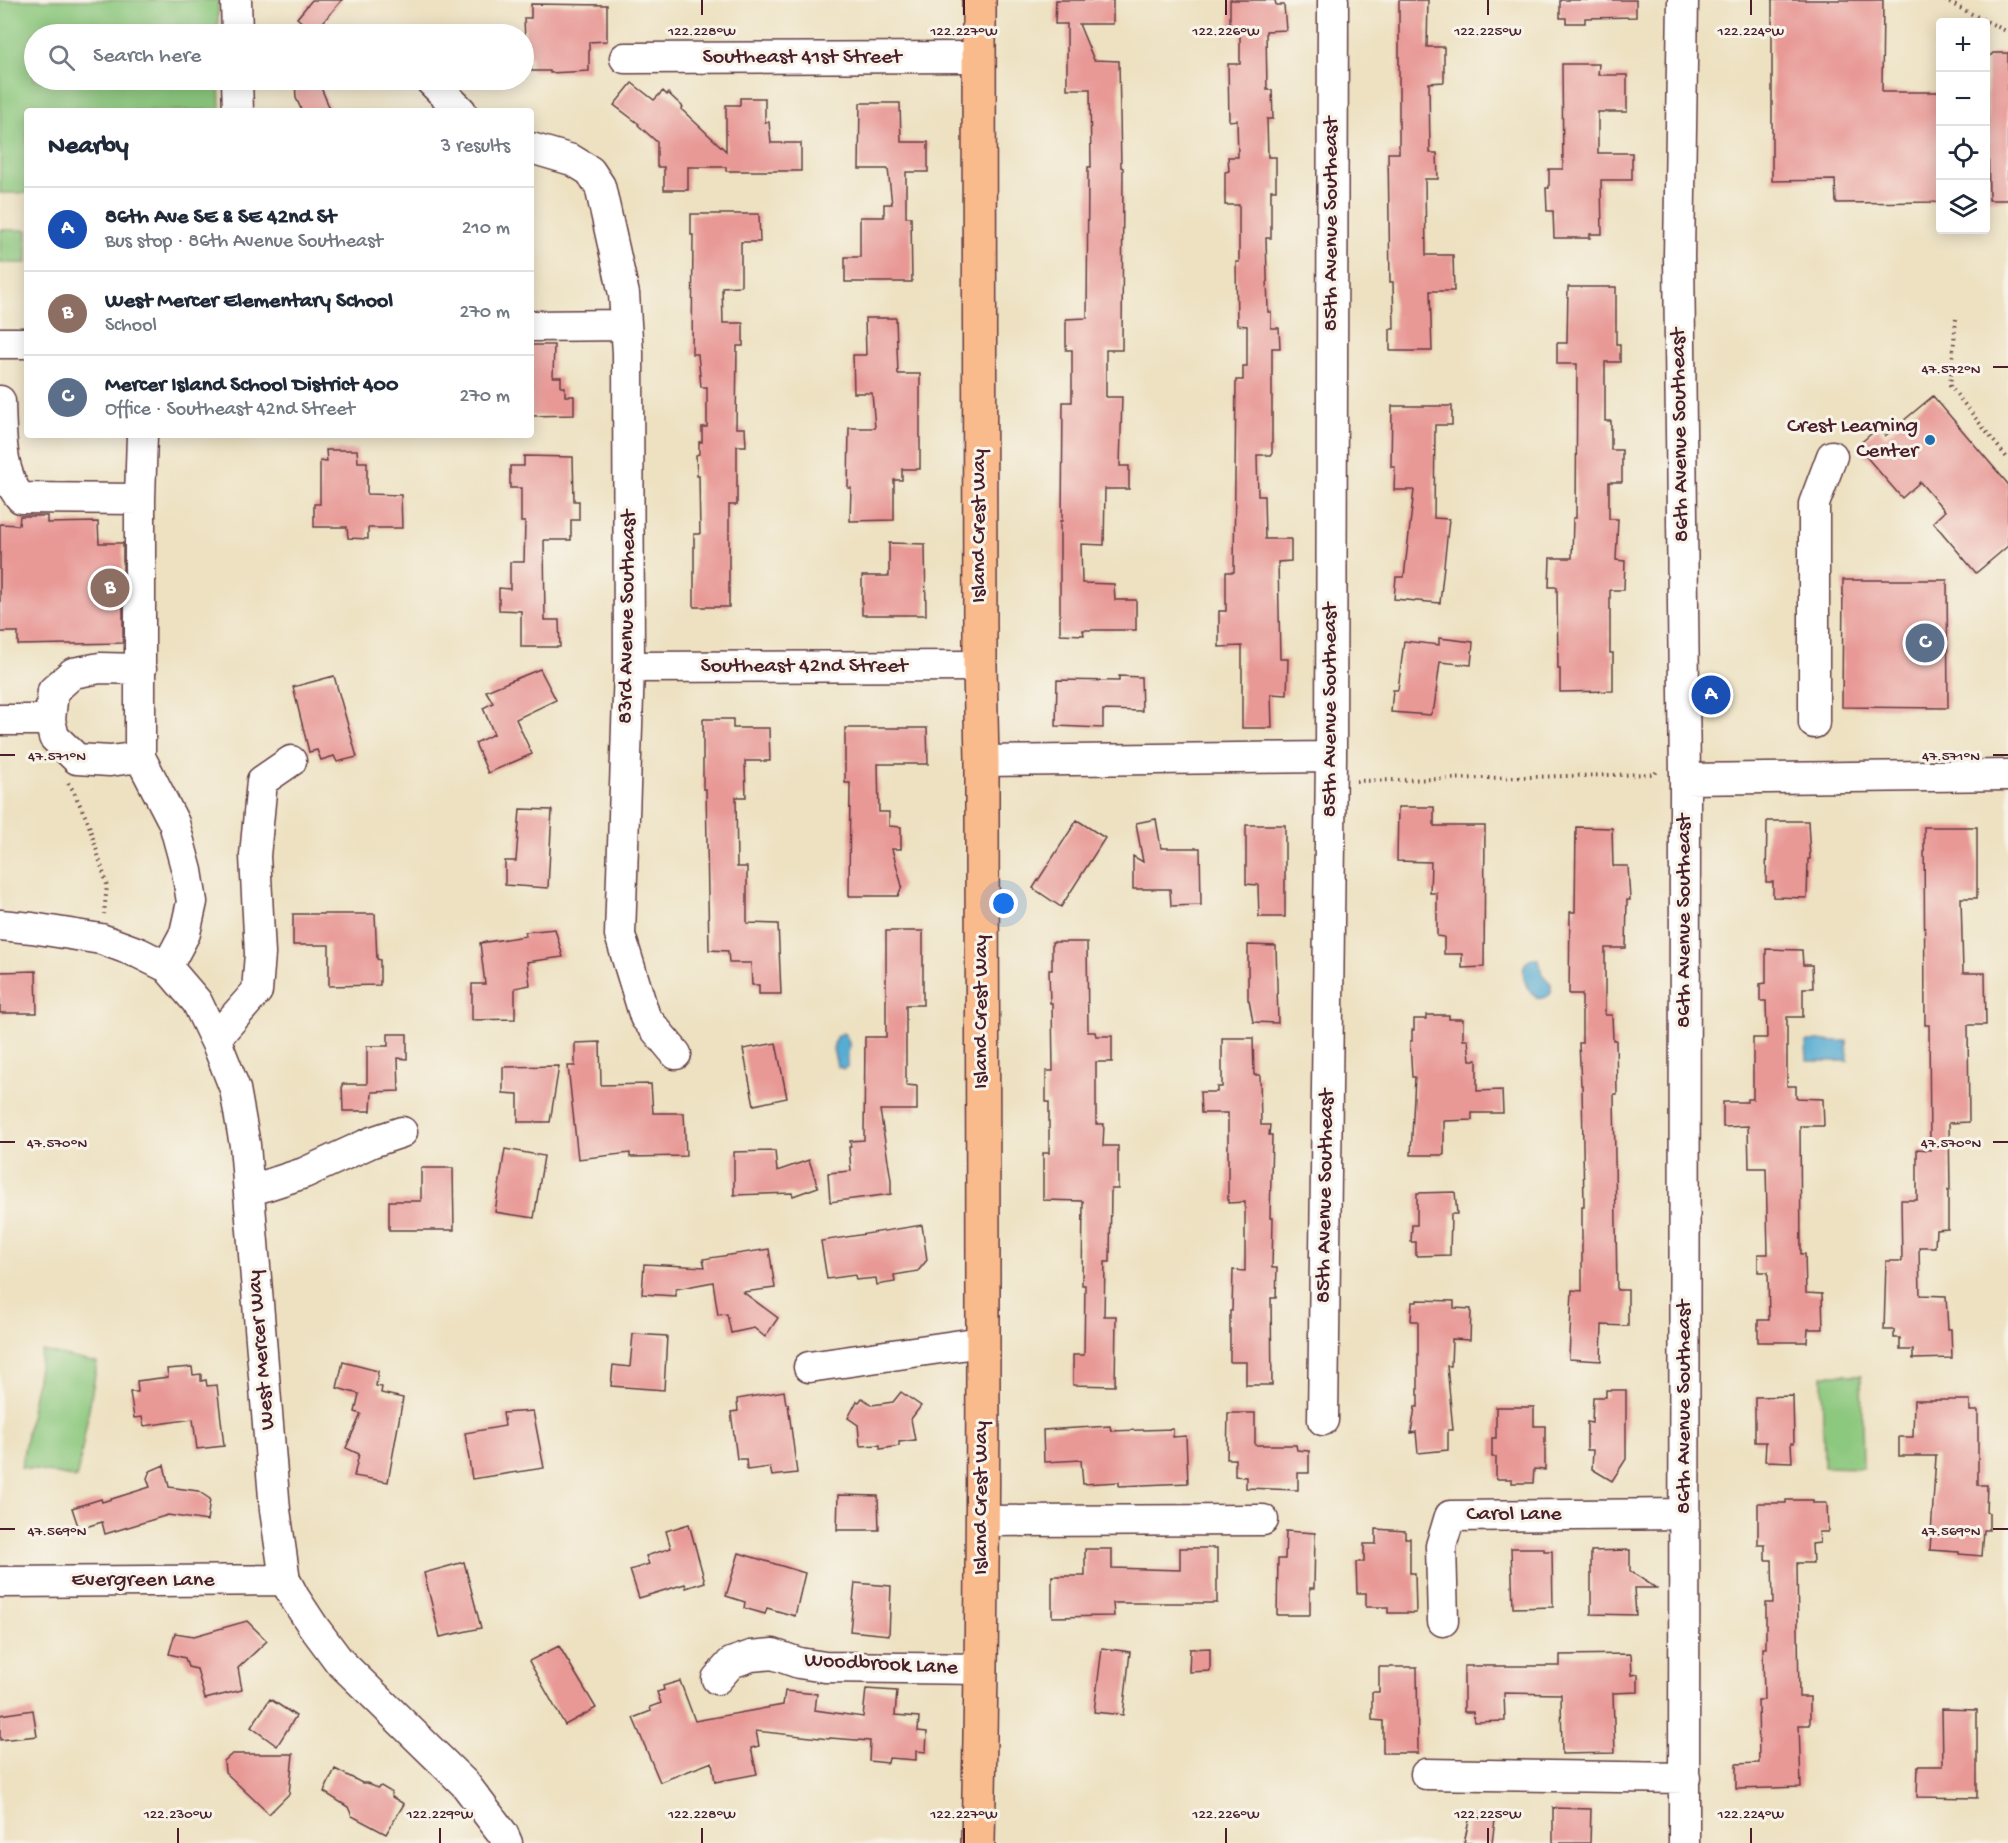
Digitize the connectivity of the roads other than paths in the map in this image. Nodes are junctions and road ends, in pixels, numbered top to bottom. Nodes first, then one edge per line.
1 (236, 0) edge
2 (979, 0) edge
3 (1333, 0) edge
4 (1683, 0) edge
5 (237, 24) edge
6 (979, 57) junction
7 (626, 58) dead end
8 (237, 90) edge
9 (440, 90) edge
10 (238, 108) edge
11 (458, 108) edge
12 (534, 149) edge
13 (627, 325) junction
14 (534, 326) edge
15 (0, 343) edge
16 (24, 343) edge
17 (0, 401) edge
18 (142, 438) edge
19 (1832, 456) dead end
20 (140, 499) junction
21 (980, 666) junction
22 (629, 667) junction
23 (141, 669) junction
24 (0, 720) edge
25 (50, 720) junction
26 (1814, 723) dead end
27 (140, 757) junction
28 (982, 760) junction
29 (291, 761) dead end
30 (1331, 769) junction
31 (1672, 772) junction
32 (2008, 775) edge
33 (0, 925) edge
34 (167, 967) junction
35 (215, 1039) junction
36 (676, 1054) dead end
37 (402, 1132) dead end
38 (249, 1191) junction
39 (982, 1342) junction
40 (809, 1367) dead end
41 (1323, 1420) dead end
42 (1684, 1514) junction
43 (1263, 1520) dead end
44 (982, 1521) junction
45 (285, 1580) junction
46 (0, 1582) edge
47 (1443, 1621) dead end
48 (982, 1668) junction
49 (717, 1679) dead end
50 (1426, 1774) dead end
51 (1684, 1778) junction
52 (507, 1843) edge
53 (978, 1843) edge
54 (1684, 1843) edge

1 - 5 street
2 - 6 main road, Island Crest Way
3 - 30 street, 85th Avenue Southeast
4 - 31 street, 86th Avenue Southeast
6 - 7 street, Southeast 41st Street
6 - 21 main road, Island Crest Way
8 - 10 street
9 - 11 street
12 - 13 street, 83rd Avenue Southeast
13 - 14 street
13 - 22 street, 83rd Avenue Southeast
15 - 16 street
17 - 20 street
18 - 20 street
19 - 26 street
20 - 23 street
21 - 22 street, Southeast 42nd Street
21 - 28 main road, Island Crest Way
22 - 36 street, 83rd Avenue Southeast
23 - 25 street
23 - 27 street
24 - 25 street
25 - 27 street
27 - 34 street
28 - 30 street
28 - 39 main road, Island Crest Way
29 - 35 street
30 - 41 street, 85th Avenue Southeast
31 - 32 street
31 - 42 street, 86th Avenue Southeast
33 - 34 street, West Mercer Way
34 - 35 street, West Mercer Way
35 - 38 street, West Mercer Way
37 - 38 street
38 - 45 street, West Mercer Way
39 - 40 street
39 - 44 main road, Island Crest Way
42 - 47 street, Carol Lane
42 - 51 street, 86th Avenue Southeast
43 - 44 street
44 - 48 main road, Island Crest Way
45 - 46 street, Evergreen Lane
45 - 52 street, West Mercer Way
48 - 49 street, Woodbrook Lane
48 - 53 main road, Island Crest Way
50 - 51 street
51 - 54 street, 86th Avenue Southeast

